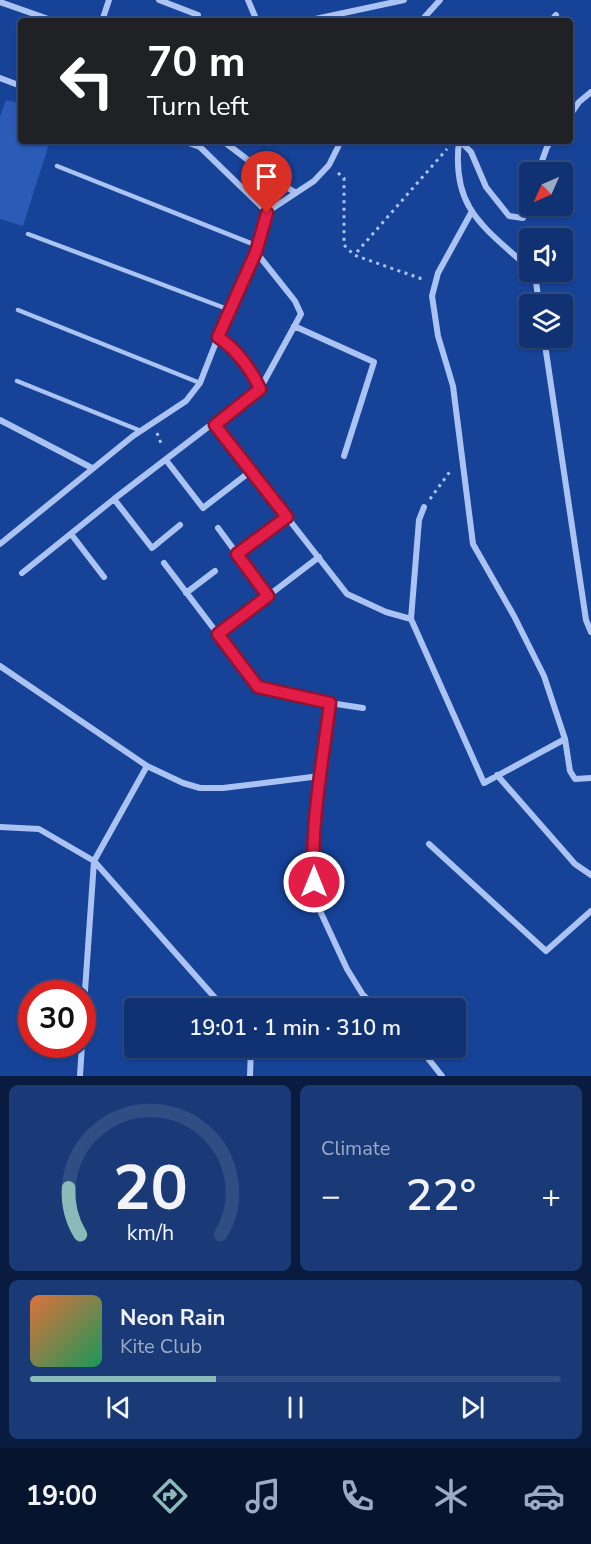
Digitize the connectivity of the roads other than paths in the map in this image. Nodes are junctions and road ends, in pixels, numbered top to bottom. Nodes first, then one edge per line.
1 (109, 0) edge
2 (159, 0) edge
3 (248, 0) edge
4 (404, 0) edge
5 (440, 0) edge
6 (0, 2) edge
7 (556, 15) dead end
8 (45, 18) edge
9 (103, 18) edge
10 (197, 18) edge
11 (256, 18) edge
12 (320, 18) edge
13 (424, 18) edge
14 (554, 18) edge
15 (0, 78) edge
16 (18, 85) edge
17 (591, 92) edge
18 (573, 111) edge
19 (192, 144) edge
20 (227, 144) edge
21 (339, 144) edge
22 (460, 144) edge
23 (463, 144) edge
24 (549, 144) edge
25 (542, 162) edge
26 (57, 166) dead end
27 (296, 193) junction
28 (267, 213) junction
29 (471, 213) junction
30 (524, 216) edge
31 (28, 234) dead end
32 (257, 249) junction
33 (519, 259) edge
34 (18, 310) dead end
35 (230, 310) junction
36 (294, 326) junction
37 (218, 337) junction
38 (545, 348) edge
39 (17, 381) dead end
40 (200, 382) junction
41 (260, 389) junction
42 (0, 420) edge
43 (215, 425) junction
44 (141, 431) junction
45 (344, 456) dead end
46 (166, 460) junction
47 (92, 468) junction
48 (251, 471) junction
49 (114, 499) junction
50 (424, 507) road end
51 (287, 517) junction
52 (180, 525) dead end
53 (218, 528) dead end
54 (71, 534) junction
55 (0, 544) edge
56 (237, 554) junction
57 (319, 557) junction
58 (164, 563) dead end
59 (215, 571) dead end
60 (22, 573) dead end
61 (104, 577) dead end
62 (186, 593) junction
63 (268, 596) junction
64 (411, 619) junction
65 (591, 632) edge
66 (218, 634) junction
67 (0, 666) edge
68 (330, 703) junction
69 (363, 708) dead end
70 (565, 738) junction
71 (147, 766) junction
72 (497, 775) junction
73 (320, 776) junction
74 (591, 778) edge
75 (0, 827) edge
76 (429, 844) dead end
77 (94, 861) junction
78 (591, 875) edge
79 (591, 911) edge
80 (86, 980) edge
81 (215, 998) edge
82 (366, 998) edge
83 (81, 1058) edge
84 (251, 1058) edge
85 (428, 1058) edge
86 (80, 1076) edge
87 (250, 1076) edge
88 (442, 1076) edge

1 - 9 street
2 - 10 street
3 - 11 street
4 - 12 street
5 - 13 street
6 - 8 street
7 - 14 street
15 - 16 street
17 - 18 street
19 - 28 street
20 - 27 street
21 - 27 street
22 - 29 street
23 - 30 street
24 - 25 street
26 - 32 lane
27 - 28 street
28 - 32 street
29 - 33 street
29 - 70 street
31 - 35 lane
32 - 35 street
32 - 36 street
34 - 40 lane
35 - 37 street
36 - 41 street
36 - 45 street
37 - 40 street
37 - 41 street
38 - 65 street
39 - 44 lane
40 - 44 street
41 - 43 street
42 - 47 street
43 - 46 street
43 - 48 street
44 - 47 street
46 - 48 street
46 - 49 street
47 - 55 street
48 - 51 street
49 - 52 street
49 - 54 street
50 - 64 street
51 - 56 street
51 - 57 street
53 - 56 street
54 - 60 street
54 - 61 street
56 - 63 street
57 - 63 street
57 - 64 street
58 - 62 street
59 - 62 street
62 - 66 street
63 - 66 street
64 - 72 street
66 - 68 street
67 - 71 street
68 - 69 street
68 - 73 street
70 - 72 street
70 - 74 street
71 - 73 street
71 - 77 street
72 - 78 street
73 - 82 street
75 - 77 street
76 - 79 street
77 - 80 street
77 - 81 street
83 - 86 street
84 - 87 street
85 - 88 street

